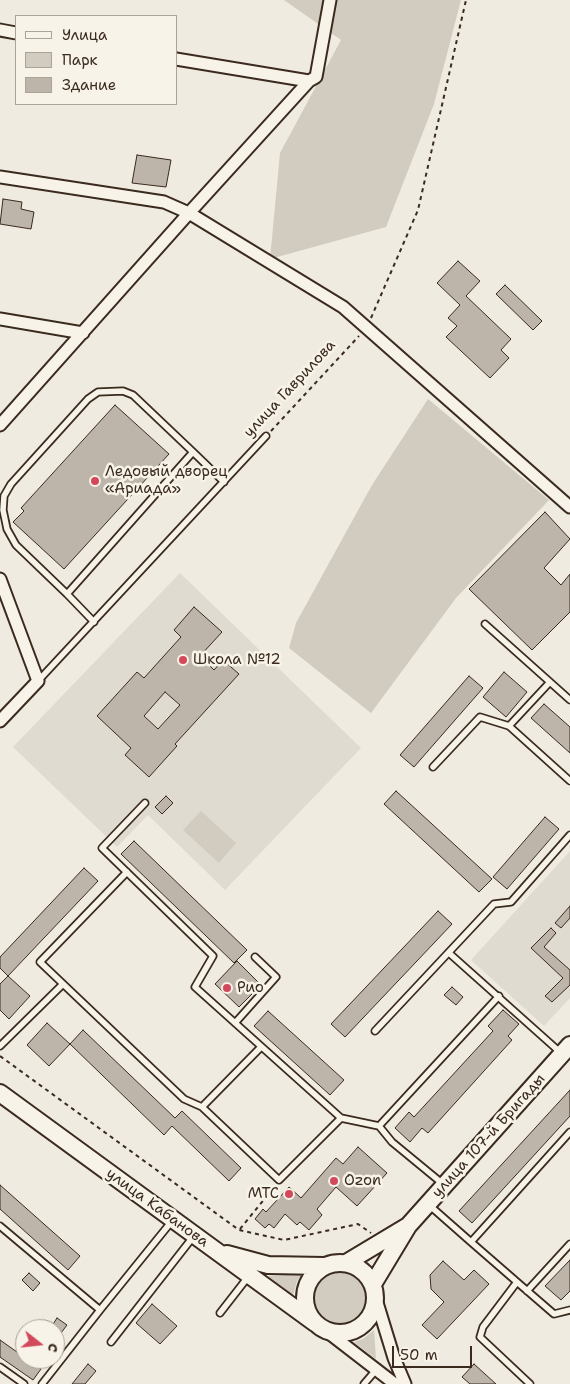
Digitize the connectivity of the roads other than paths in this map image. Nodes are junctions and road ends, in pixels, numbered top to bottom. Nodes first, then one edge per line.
1 (330, 0) edge
2 (0, 30) edge
3 (15, 33) edge
4 (178, 59) edge
5 (309, 81) junction
6 (0, 177) edge
7 (190, 213) junction
8 (0, 320) edge
9 (83, 333) junction
10 (0, 425) edge
11 (266, 436) road end
12 (193, 452) junction
13 (224, 482) junction
14 (570, 507) edge
15 (0, 579) edge
16 (66, 594) junction
17 (94, 622) junction
18 (485, 624) dead end
19 (38, 681) junction
20 (550, 682) junction
21 (570, 700) edge
22 (0, 721) edge
23 (509, 726) junction
24 (433, 767) dead end
25 (570, 782) edge
26 (145, 804) dead end
27 (570, 835) edge
28 (127, 872) junction
29 (449, 952) junction
30 (255, 957) dead end
31 (63, 984) junction
32 (499, 996) junction
33 (235, 1023) junction
34 (376, 1032) dead end
35 (0, 1046) edge
36 (261, 1047) junction
37 (566, 1049) edge
38 (0, 1093) edge
39 (202, 1107) junction
40 (341, 1118) junction
41 (379, 1126) junction
42 (570, 1132) edge
43 (445, 1185) junction
44 (428, 1204) junction
45 (173, 1220) junction
46 (0, 1226) edge
47 (408, 1226) junction
48 (195, 1236) junction
49 (471, 1242) junction
50 (570, 1244) edge
51 (213, 1249) junction
52 (346, 1263) junction
53 (324, 1266) junction
54 (249, 1275) junction
55 (517, 1282) junction
56 (374, 1290) junction
57 (527, 1291) junction
58 (100, 1310) junction
59 (570, 1310) edge
60 (220, 1313) dead end
61 (320, 1327) junction
62 (111, 1342) dead end
63 (0, 1367) edge
64 (376, 1370) junction
65 (24, 1384) edge
66 (42, 1384) edge
67 (364, 1384) edge
68 (395, 1384) edge
69 (405, 1384) edge
70 (530, 1384) edge

1 - 5 street
2 - 3 street
4 - 5 street
5 - 7 street
6 - 7 street
7 - 9 street
7 - 14 street
8 - 9 street
9 - 10 street
11 - 13 lane, улица Гаврилова
12 - 13 lane
12 - 16 lane
12 - 16 lane
13 - 17 lane, улица Гаврилова
15 - 19 street
16 - 17 lane
17 - 19 lane, улица Гаврилова
18 - 20 lane
19 - 22 street, улица Гаврилова
20 - 21 lane
20 - 23 lane
23 - 24 lane
23 - 25 lane
26 - 28 lane
27 - 29 lane
28 - 31 lane
28 - 33 lane
29 - 32 lane
29 - 34 lane
30 - 33 lane
31 - 35 lane
31 - 39 lane
32 - 37 lane
32 - 41 lane
33 - 36 lane
36 - 39 lane
36 - 40 lane
37 - 43 main road, улица 107-й Бригады
38 - 45 main road, улица Кабанова
39 - 40 lane
40 - 41 lane
41 - 43 lane
42 - 49 lane
43 - 44 main road, улица 107-й Бригады
44 - 47 main road, улица 107-й Бригады
44 - 49 lane
45 - 48 main road, улица Кабанова
45 - 58 lane
46 - 58 lane
47 - 52 main road
47 - 56 main road
48 - 51 main road, улица Кабанова
48 - 62 lane
49 - 55 lane
50 - 57 lane
51 - 53 main road
51 - 54 main road, улица Кабанова
52 - 53 main road
52 - 56 main road
53 - 61 main road
54 - 60 lane
54 - 61 main road, улица Кабанова
55 - 57 lane
55 - 70 lane
56 - 61 main road
56 - 69 street
57 - 59 lane
58 - 66 lane
61 - 64 street, улица Кабанова
63 - 65 lane
64 - 67 lane
64 - 68 street, улица Кабанова

